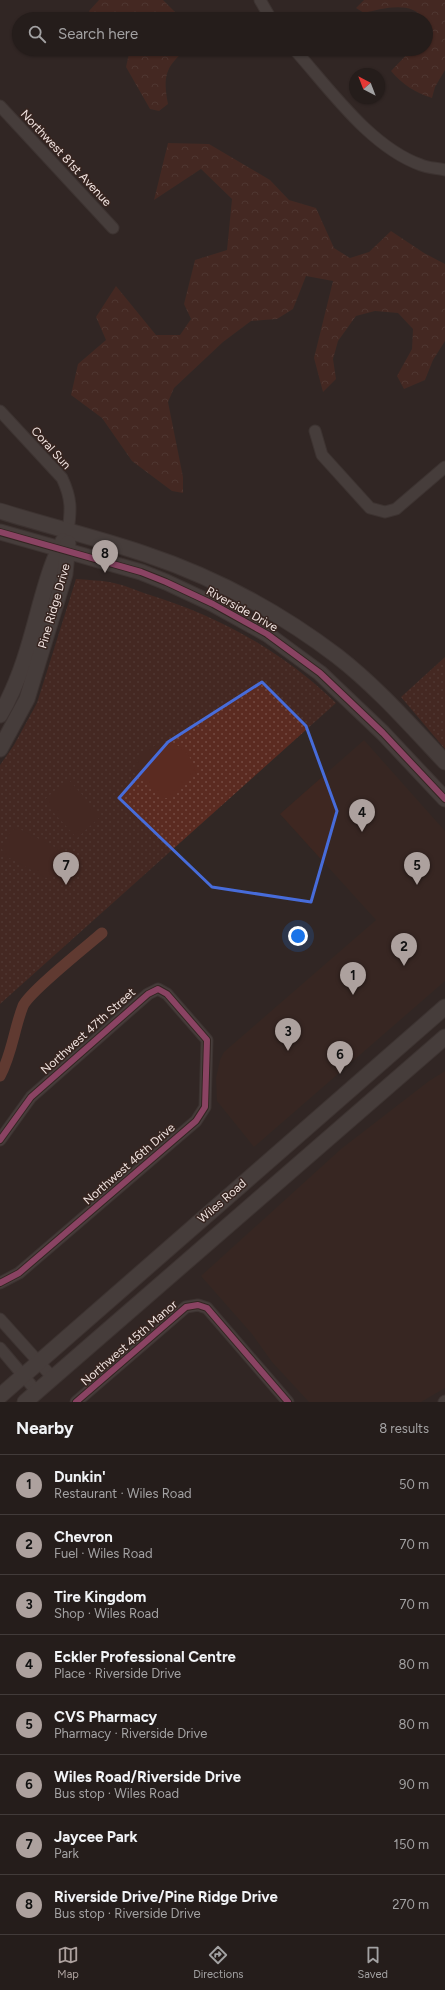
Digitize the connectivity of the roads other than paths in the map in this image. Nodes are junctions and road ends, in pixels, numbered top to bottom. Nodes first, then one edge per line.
1 (260, 0) edge
2 (267, 12) edge
3 (300, 56) edge
4 (0, 106) edge
5 (445, 170) edge
6 (113, 228) dead end
7 (0, 411) edge
8 (315, 430) dead end
9 (445, 467) edge
10 (0, 511) edge
11 (0, 532) edge
12 (68, 532) junction
13 (63, 550) junction
14 (0, 715) edge
15 (0, 749) edge
16 (445, 762) edge
17 (445, 799) edge
18 (445, 1007) edge
19 (200, 1030) joint
20 (445, 1037) edge
21 (0, 1140) edge
22 (0, 1283) edge
23 (0, 1319) edge
24 (0, 1348) edge
25 (38, 1363) junction
26 (23, 1376) junction
27 (53, 1378) junction
28 (37, 1392) junction
29 (0, 1396) edge
30 (25, 1402) edge
31 (76, 1402) edge
32 (288, 1402) edge

1 - 2 street
3 - 5 street
4 - 6 street, Northwest 81st Avenue
7 - 12 street, Coral Sun
8 - 9 street
10 - 12 street, Riverside Drive
11 - 13 street, Riverside Drive
12 - 13 street, Pine Ridge Drive
12 - 16 street, Riverside Drive
13 - 14 street, Pine Ridge Drive
13 - 15 street, Pine Ridge Drive
13 - 17 street, Riverside Drive
18 - 25 street, Wiles Road
19 - 21 street, Northwest 47th Street
19 - 22 street, Northwest 46th Drive
20 - 27 street, Wiles Road
23 - 25 street
24 - 26 street
25 - 26 street, Wiles Road
25 - 27 street
26 - 28 street
26 - 29 street, Wiles Road
27 - 28 street, Wiles Road
28 - 30 street, Wiles Road
31 - 32 street, Northwest 45th Manor

